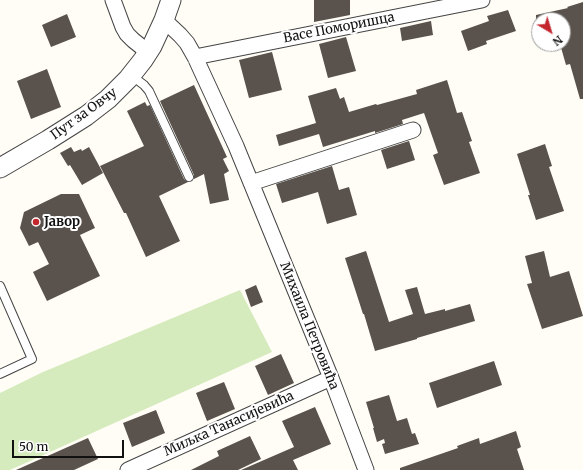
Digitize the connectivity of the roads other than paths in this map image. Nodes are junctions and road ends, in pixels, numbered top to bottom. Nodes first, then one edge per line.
1 (113, 0) edge
2 (171, 0) edge
3 (482, 0) edge
4 (164, 20) junction
5 (148, 52) junction
6 (195, 56) junction
7 (132, 76) junction
8 (413, 130) dead end
9 (0, 168) edge
10 (189, 177) dead end
11 (251, 183) junction
12 (0, 286) edge
13 (0, 374) edge
14 (330, 378) junction
15 (128, 470) edge
16 (366, 470) edge

1 - 5 street
2 - 4 street, Пут за Овчу
3 - 6 street, Васе Поморишца
4 - 5 street, Пут за Овчу
4 - 6 street, Михаила Петровића
5 - 7 street, Пут за Овчу
6 - 11 street, Михаила Петровића
7 - 9 street, Пут за Овчу
7 - 10 lane
8 - 11 street
11 - 14 street, Михаила Петровића
12 - 13 lane
14 - 15 street, Миљка Танасијевића
14 - 16 street, Михаила Петровића

